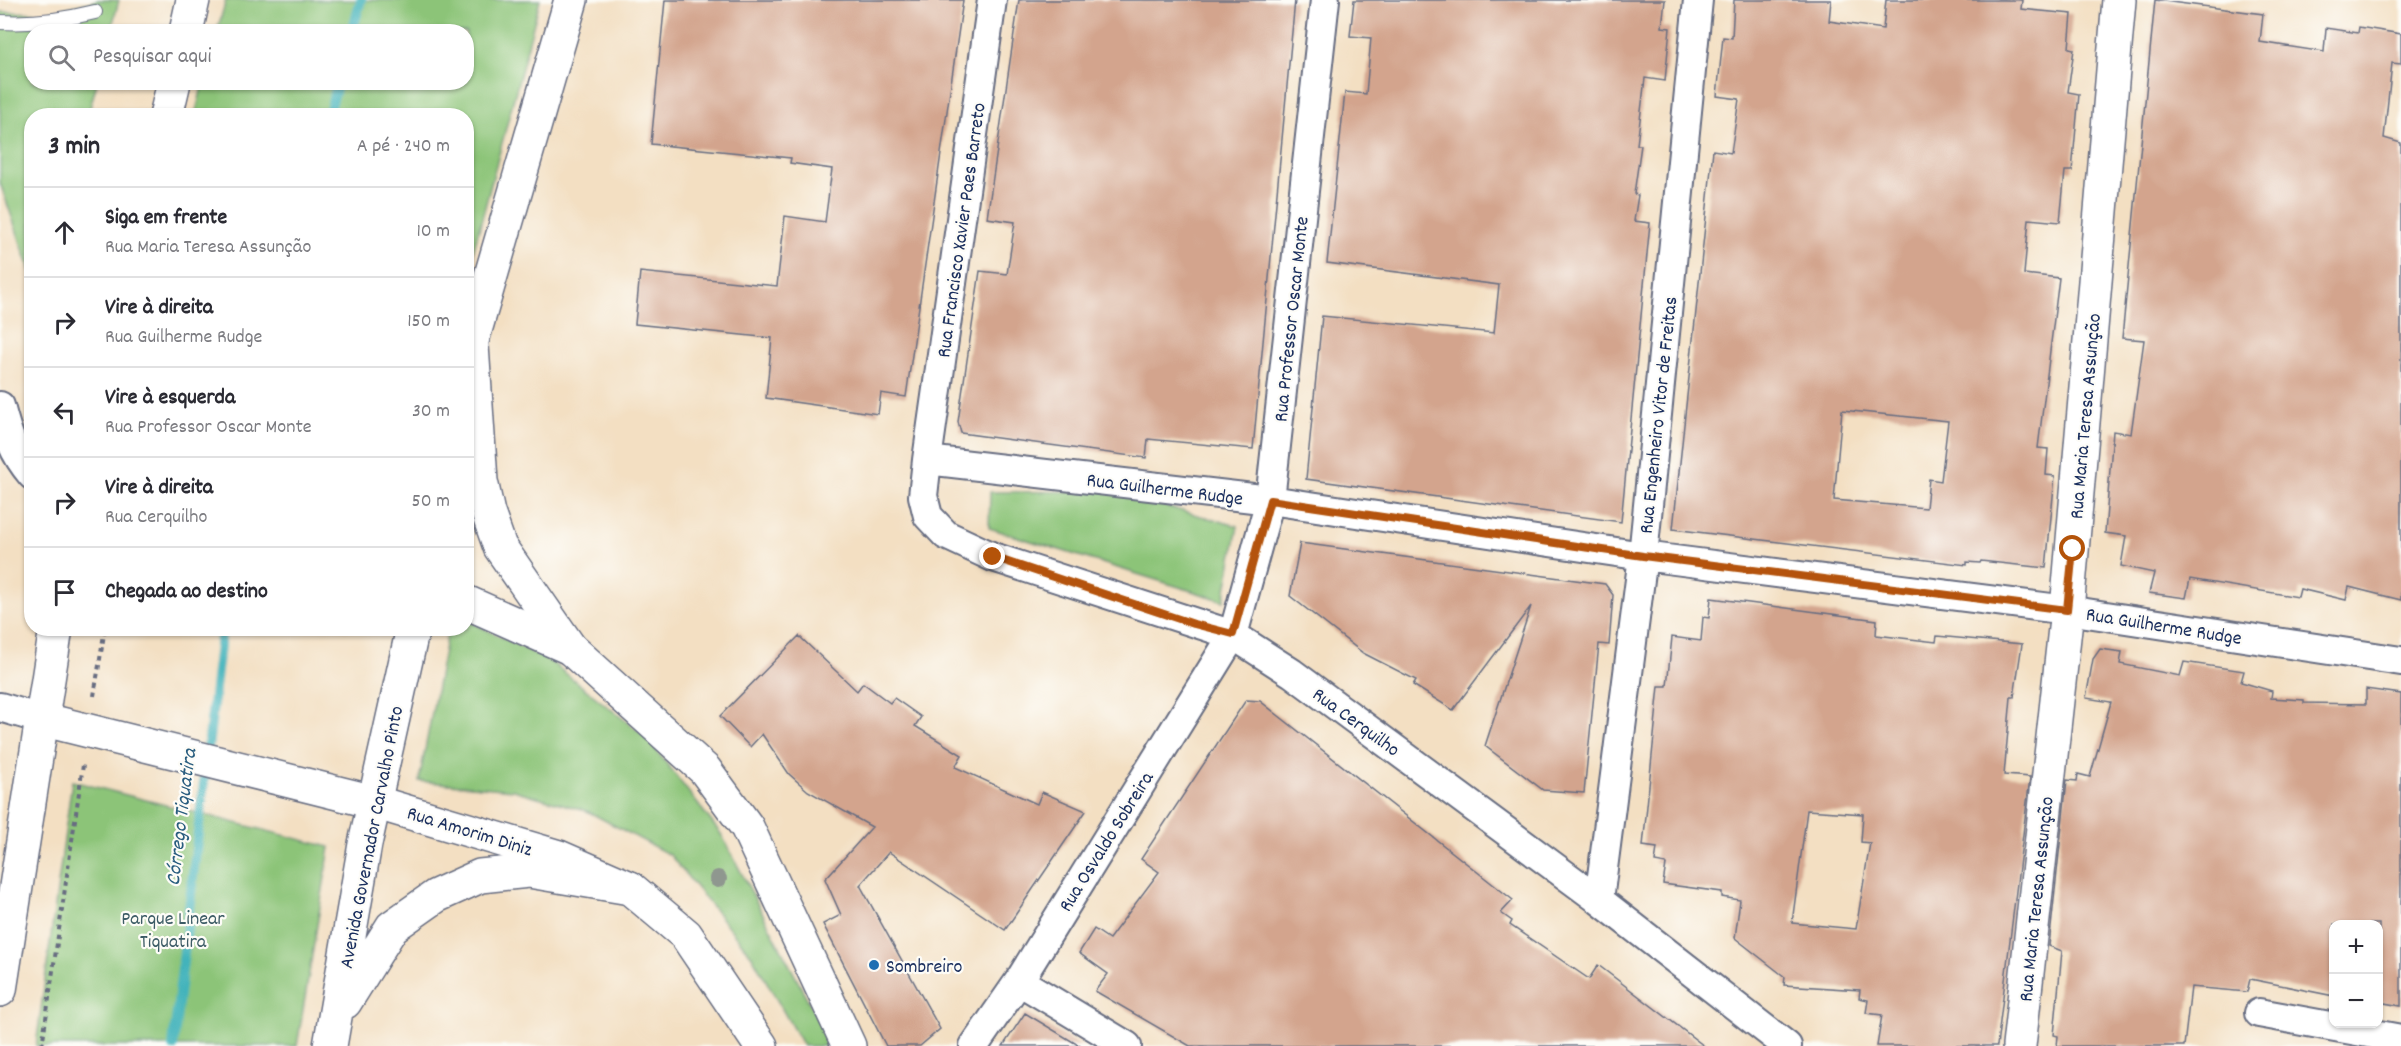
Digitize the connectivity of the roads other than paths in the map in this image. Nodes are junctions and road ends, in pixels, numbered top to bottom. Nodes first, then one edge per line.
1 (193, 0) edge
2 (571, 0) edge
3 (992, 0) edge
4 (1325, 0) edge
5 (1698, 0) edge
6 (2119, 0) edge
7 (95, 12) dead end
8 (0, 22) edge
9 (188, 24) edge
10 (172, 90) edge
11 (168, 108) edge
12 (474, 337) edge
13 (0, 406) edge
14 (474, 407) edge
15 (927, 460) junction
16 (24, 466) edge
17 (1270, 500) junction
18 (1643, 556) junction
19 (474, 606) edge
20 (2067, 610) junction
21 (1233, 634) junction
22 (55, 636) edge
23 (411, 636) edge
24 (570, 648) junction
25 (2401, 661) edge
26 (0, 706) edge
27 (41, 719) junction
28 (374, 802) junction
29 (8, 858) edge
30 (630, 888) junction
31 (1599, 900) junction
32 (1019, 981) junction
33 (0, 990) edge
34 (2259, 1013) dead end
35 (333, 1031) edge
36 (2401, 1039) edge
37 (761, 1046) edge
38 (849, 1046) edge
39 (974, 1046) edge
40 (1127, 1046) edge
41 (1787, 1046) edge
42 (2019, 1046) edge

1 - 9 street
2 - 12 street
3 - 15 street, Rua Francisco Xavier Paes Barreto
4 - 17 street, Rua Professor Oscar Monte
5 - 18 street, Rua Engenheiro Vitor de Freitas
6 - 20 street, Rua Maria Teresa Assunção
7 - 8 lane
10 - 11 street
13 - 16 street
14 - 24 street
15 - 17 street, Rua Guilherme Rudge
15 - 21 street, Rua Cerquilho
17 - 18 street, Rua Guilherme Rudge
17 - 21 street, Rua Professor Oscar Monte
18 - 20 street, Rua Guilherme Rudge
18 - 31 street, Rua Engenheiro Vitor de Freitas
19 - 24 street
20 - 25 street, Rua Guilherme Rudge
20 - 42 street, Rua Maria Teresa Assunção
21 - 31 street, Rua Cerquilho
21 - 32 street, Rua Osvaldo Sobreira
22 - 27 street
23 - 28 street, Avenida Governador Carvalho Pinto
24 - 38 street
26 - 27 street, Rua Amorim Diniz
27 - 28 street, Rua Amorim Diniz
27 - 29 street
28 - 30 street, Rua Amorim Diniz
28 - 35 street, Avenida Governador Carvalho Pinto
29 - 33 street
30 - 35 street
30 - 37 street, Rua Amorim Diniz
31 - 41 street, Rua Cerquilho
32 - 39 street, Rua Osvaldo Sobreira
32 - 40 street
34 - 36 street

